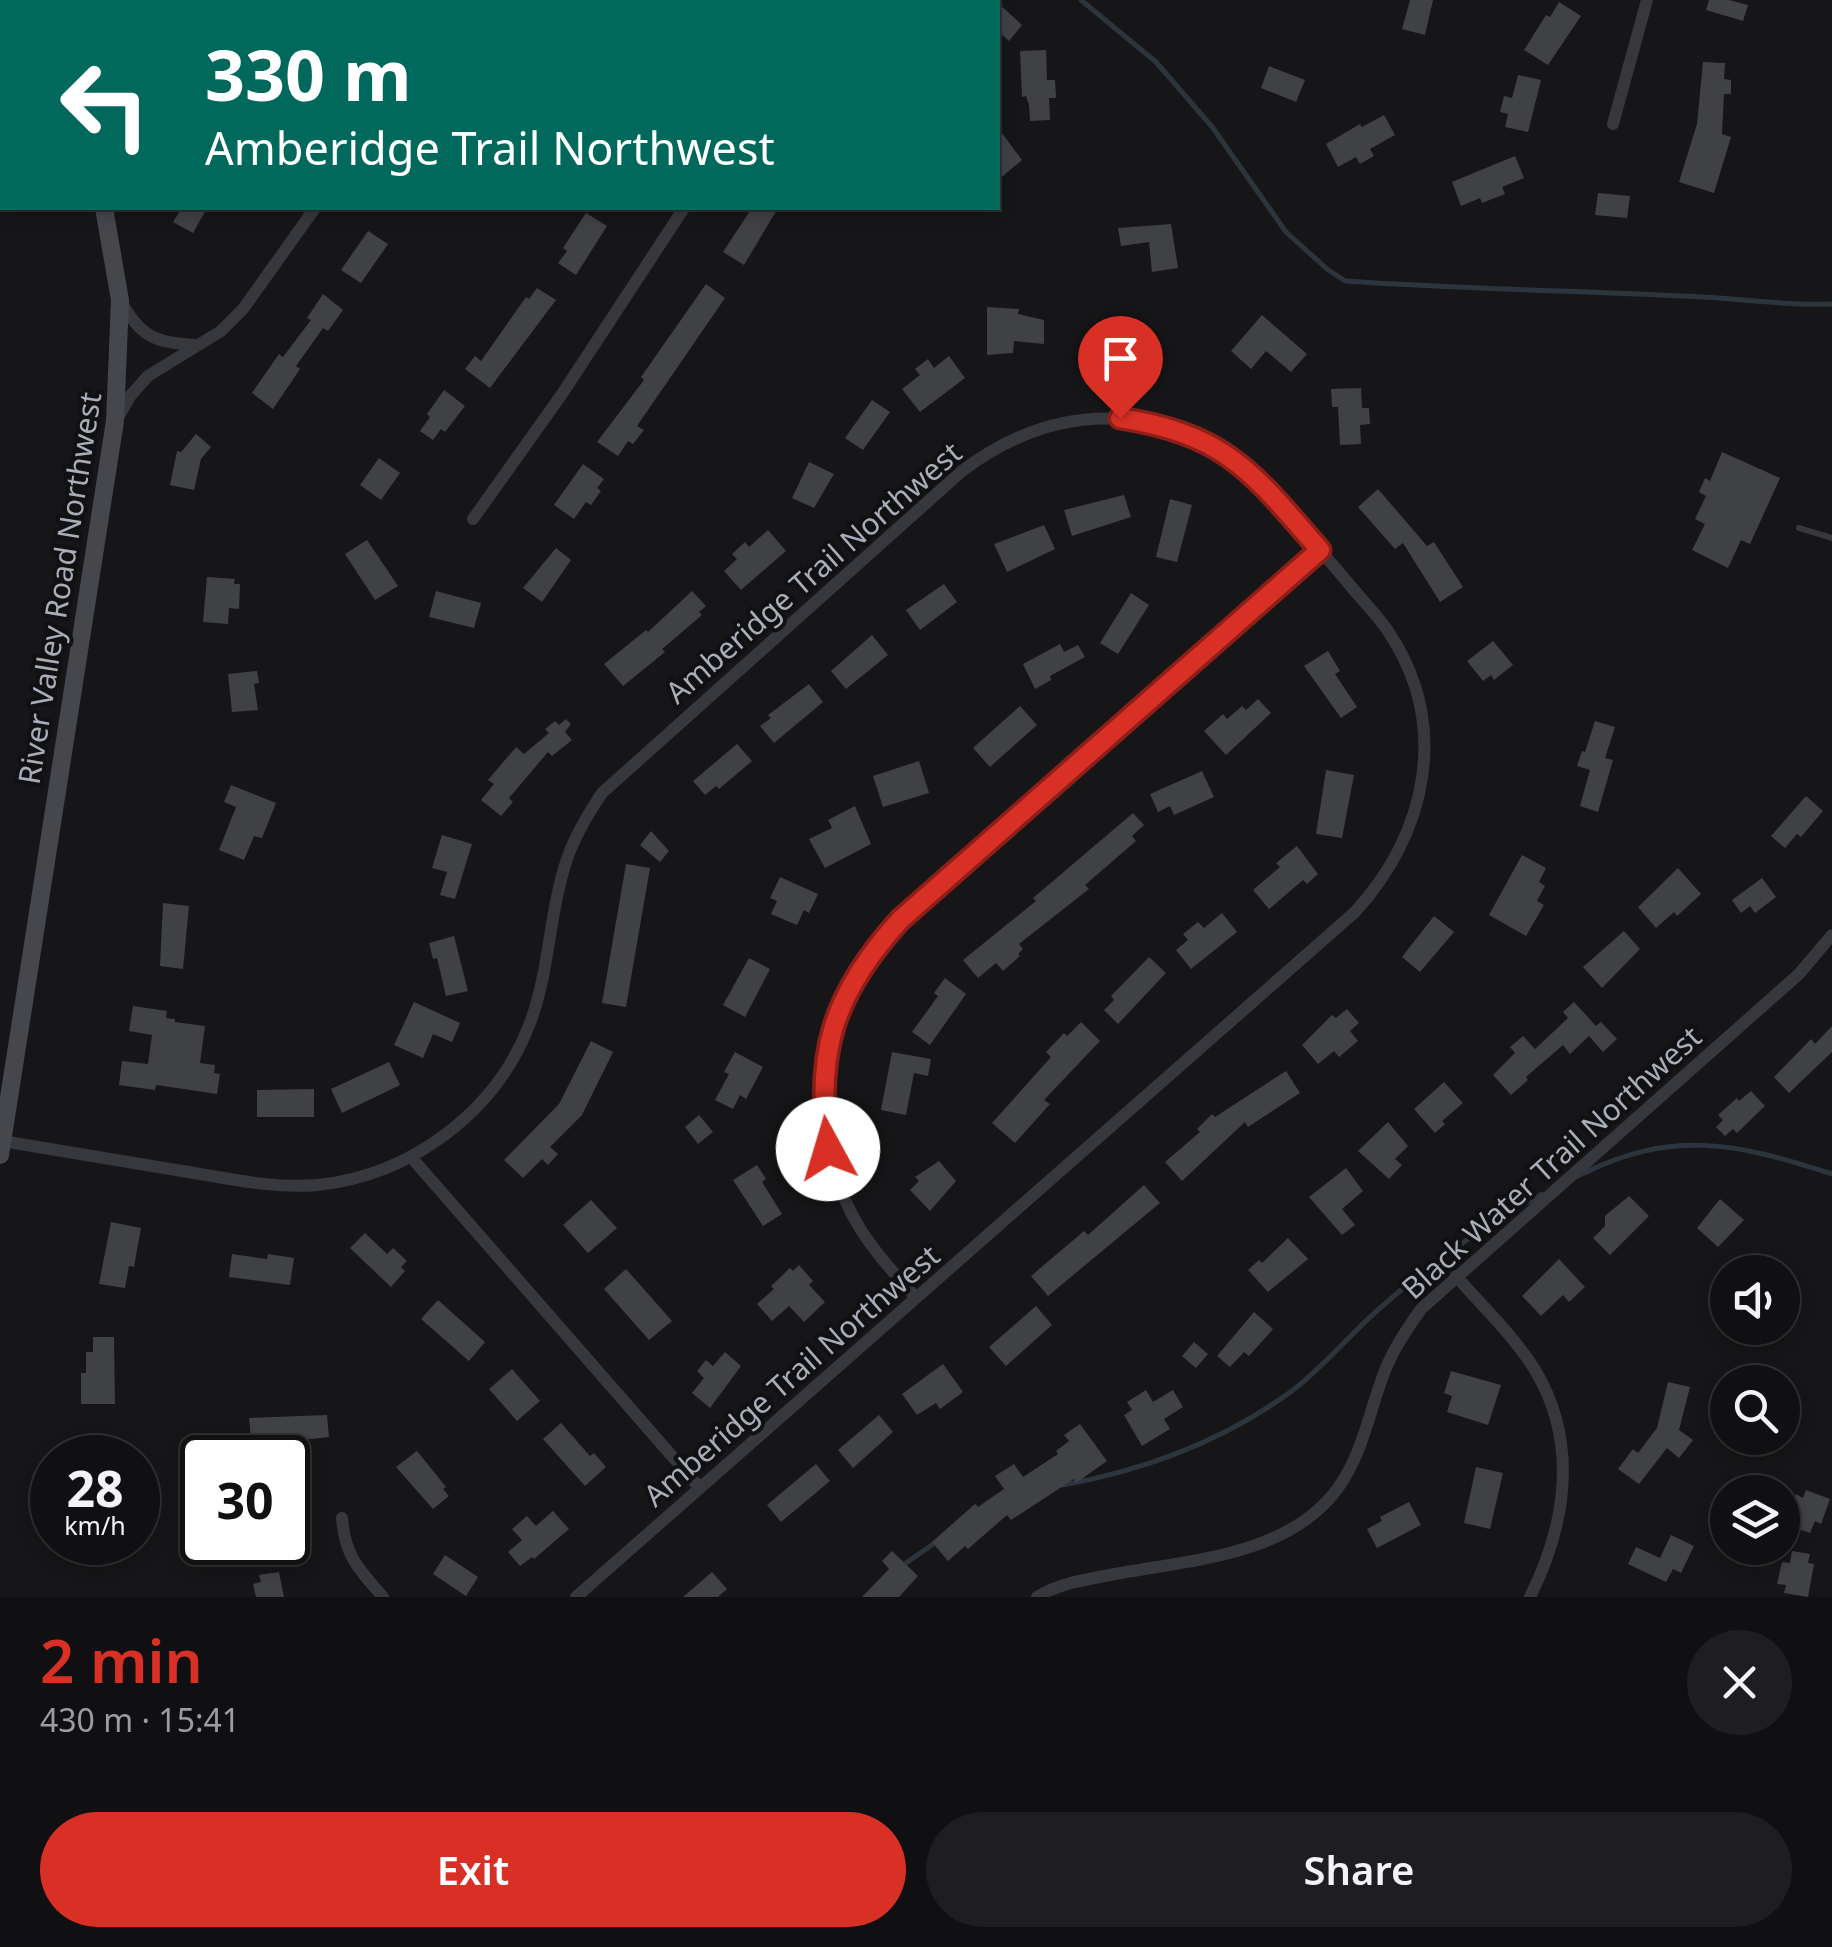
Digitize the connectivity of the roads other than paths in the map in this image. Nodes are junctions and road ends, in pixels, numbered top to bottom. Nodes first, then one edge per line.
1 (1647, 0) edge
2 (1613, 124) dead end
3 (104, 210) edge
4 (314, 210) edge
5 (683, 210) edge
6 (120, 300) junction
7 (198, 345) junction
8 (115, 421) junction
9 (472, 518) dead end
10 (1799, 528) dead end
11 (1832, 538) edge
12 (1320, 550) junction
13 (1832, 936) edge
14 (1, 1148) edge
15 (411, 1157) junction
16 (1456, 1276) junction
17 (916, 1298) junction
18 (700, 1487) junction
19 (342, 1518) dead end
20 (384, 1597) edge
21 (576, 1597) edge
22 (1038, 1597) edge
23 (1530, 1597) edge

1 - 2 street
3 - 6 street, River Valley Road Northwest
4 - 7 street
5 - 9 street
6 - 7 street
6 - 8 street, River Valley Road Northwest
7 - 8 street
8 - 14 street, River Valley Road Northwest
10 - 11 lane
12 - 15 street, Amberidge Trail Northwest
12 - 17 street
12 - 17 street, Amberidge Trail Northwest
13 - 16 street, Black Water Trail Northwest
14 - 15 street, Amberidge Trail Northwest
15 - 18 street
16 - 22 street, Black Water Trail Northwest
16 - 23 street
17 - 18 street, Amberidge Trail Northwest
18 - 21 street, Amberidge Trail Northwest
19 - 20 street

